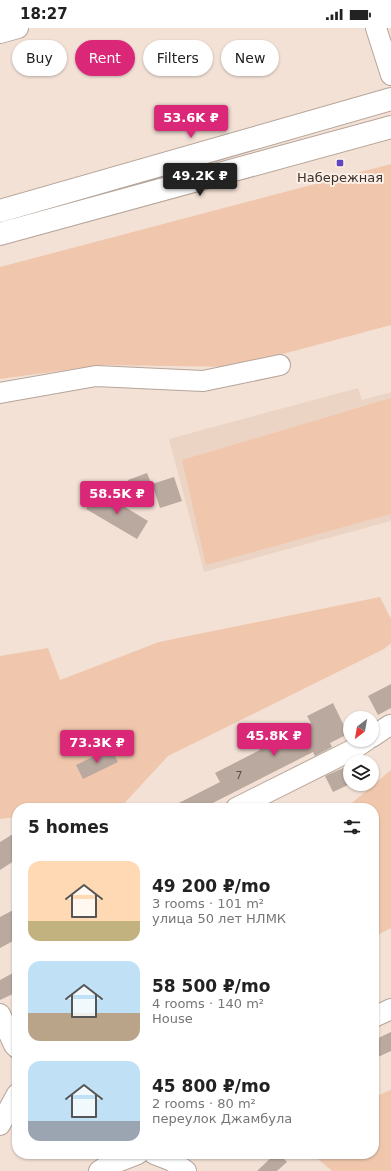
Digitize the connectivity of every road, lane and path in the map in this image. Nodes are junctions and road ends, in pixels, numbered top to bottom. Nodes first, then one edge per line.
1 (18, 28) edge
2 (376, 28) edge
3 (0, 33) edge
4 (391, 75) edge
5 (391, 99) edge
6 (391, 127) edge
7 (0, 212) edge
8 (0, 234) edge
9 (280, 365) dead end
10 (0, 392) edge
11 (390, 725) dead end
12 (379, 732) edge
13 (357, 747) edge
14 (246, 803) edge
15 (391, 1009) edge
16 (0, 1014) edge
17 (379, 1015) edge
18 (12, 1040) edge
19 (12, 1103) edge
20 (0, 1125) edge
21 (125, 1159) edge
22 (167, 1159) edge
23 (99, 1171) edge
24 (186, 1171) edge

1 - 3 street
2 - 4 street
5 - 7 main road
6 - 8 main road
9 - 10 street
11 - 12 street
13 - 14 street
15 - 17 street
16 - 18 street
19 - 20 street
21 - 23 street
22 - 24 street

